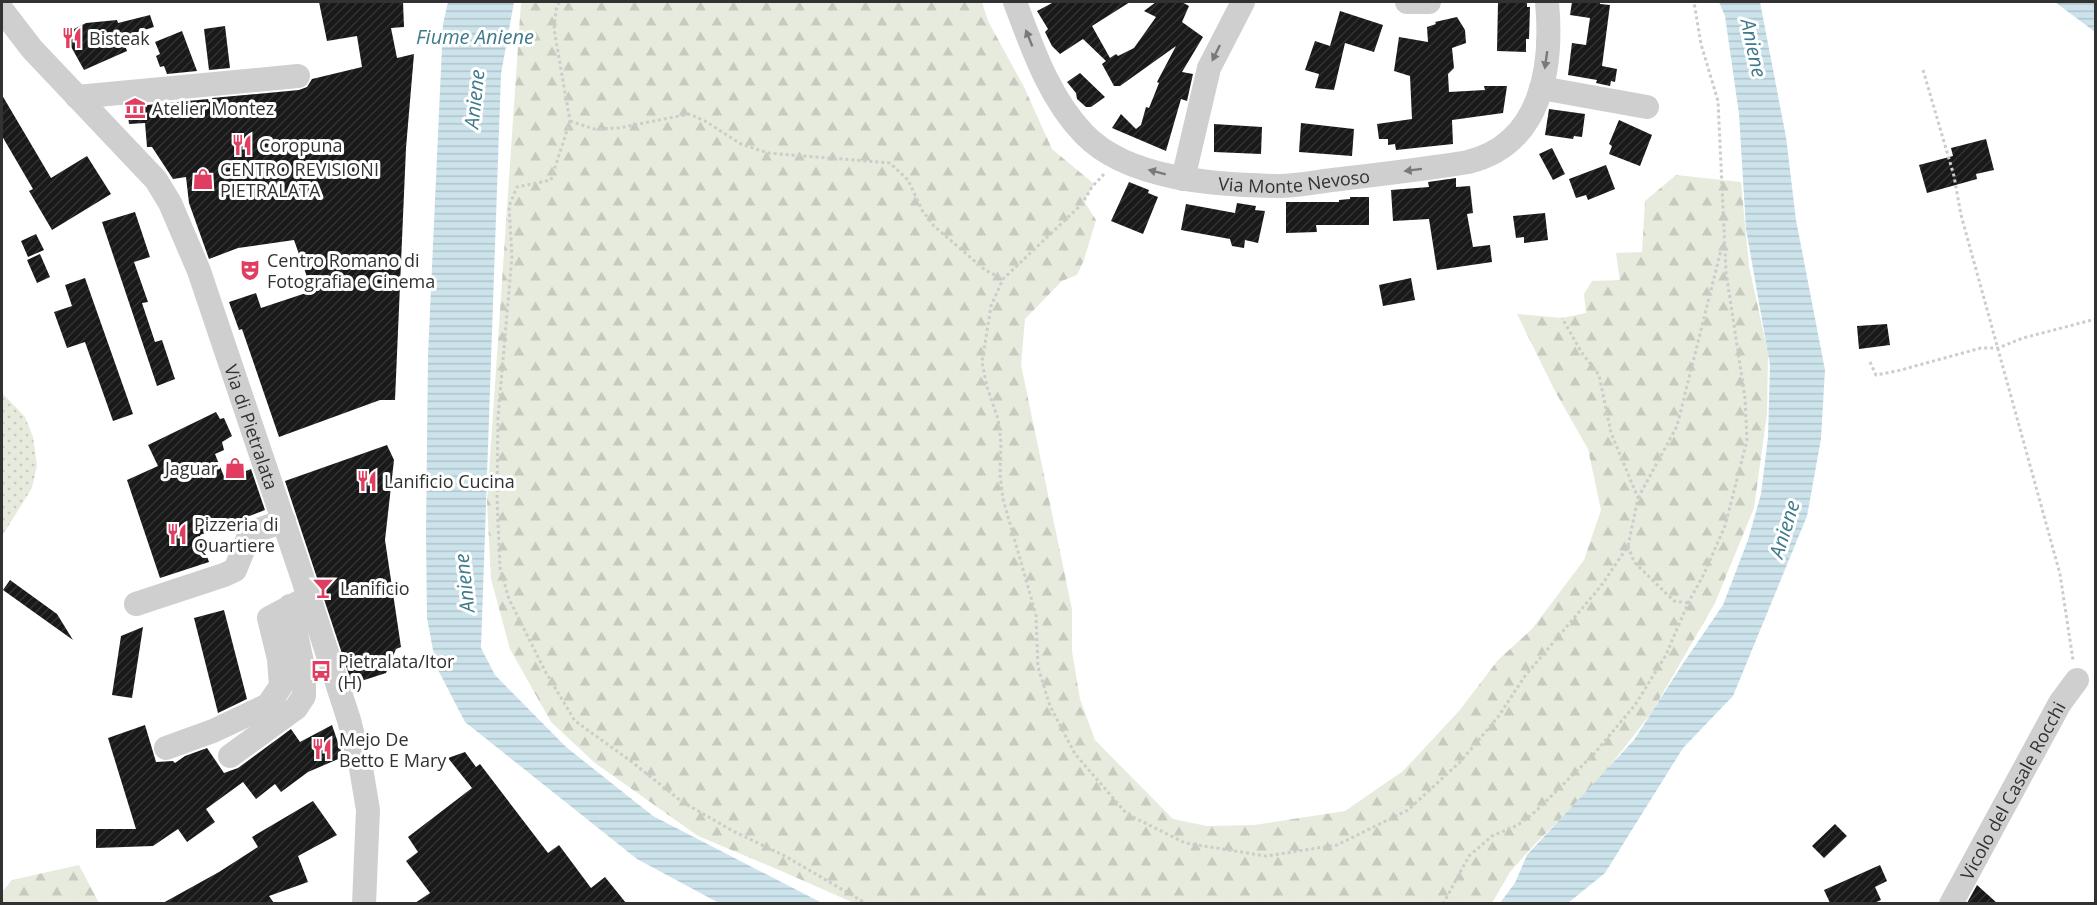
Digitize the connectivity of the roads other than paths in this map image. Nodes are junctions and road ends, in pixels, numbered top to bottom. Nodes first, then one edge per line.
1 (1017, 2) edge
2 (1243, 2) edge
3 (1407, 2) edge
4 (1429, 2) edge
5 (1546, 2) edge
6 (2, 9) edge
7 (298, 76) dead end
8 (1541, 88) junction
9 (77, 97) junction
10 (1647, 107) dead end
11 (1183, 178) junction
12 (284, 521) junction
13 (300, 602) junction
14 (136, 604) dead end
15 (2077, 680) road end
16 (166, 748) dead end
17 (230, 756) dead end
18 (364, 903) edge
19 (1952, 903) edge

11 -> 1 street, Via Monte Nevoso
2 -> 11 street
3 - 4 street
5 -> 8 street, Via Monte Nevoso
6 - 9 street, Via di Pietralata
7 - 9 street
8 - 10 street
8 -> 11 street, Via Monte Nevoso
9 - 12 street, Via di Pietralata
12 - 13 street, Via di Pietralata
12 - 14 street
13 - 16 street
13 - 17 street
13 - 18 street, Via di Pietralata
15 - 19 street, Vicolo del Casale Rocchi

